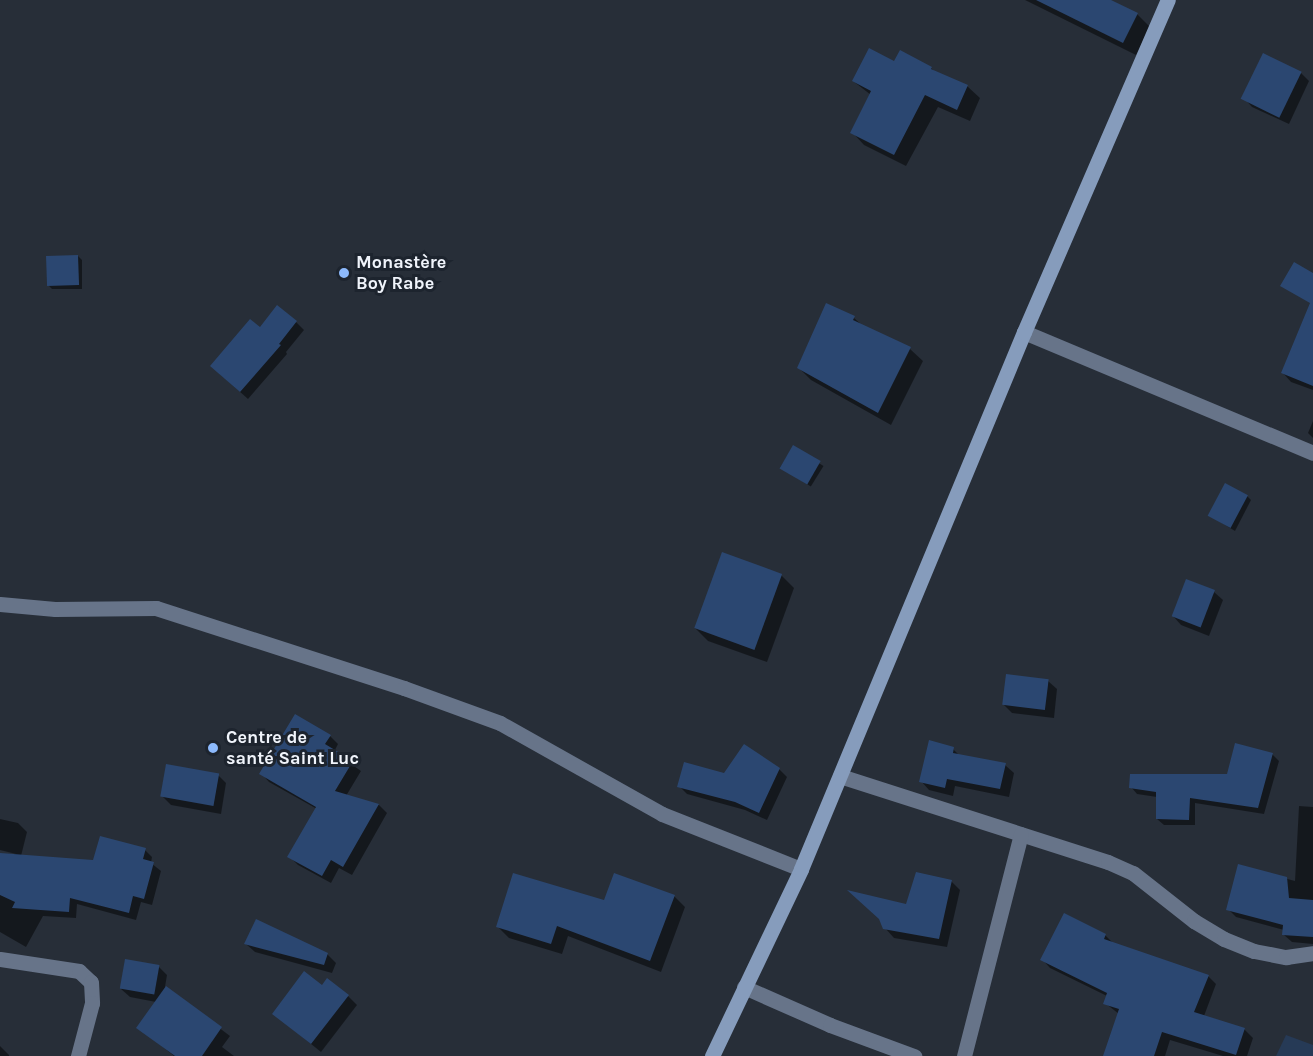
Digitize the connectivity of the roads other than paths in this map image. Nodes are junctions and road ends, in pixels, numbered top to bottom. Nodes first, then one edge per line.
1 (1168, 0) edge
2 (1024, 332) junction
3 (1313, 453) edge
4 (1, 609) edge
5 (840, 776) junction
6 (1021, 834) junction
7 (801, 869) junction
8 (1313, 953) edge
9 (0, 959) edge
10 (744, 987) junction
11 (78, 1056) edge
12 (712, 1056) edge
13 (914, 1056) edge
14 (964, 1056) edge

1 - 2 main road
2 - 3 street
2 - 5 main road
4 - 7 street
5 - 6 street
5 - 7 main road
6 - 8 street
6 - 14 street
7 - 10 main road
9 - 11 street
10 - 12 main road
10 - 13 street

